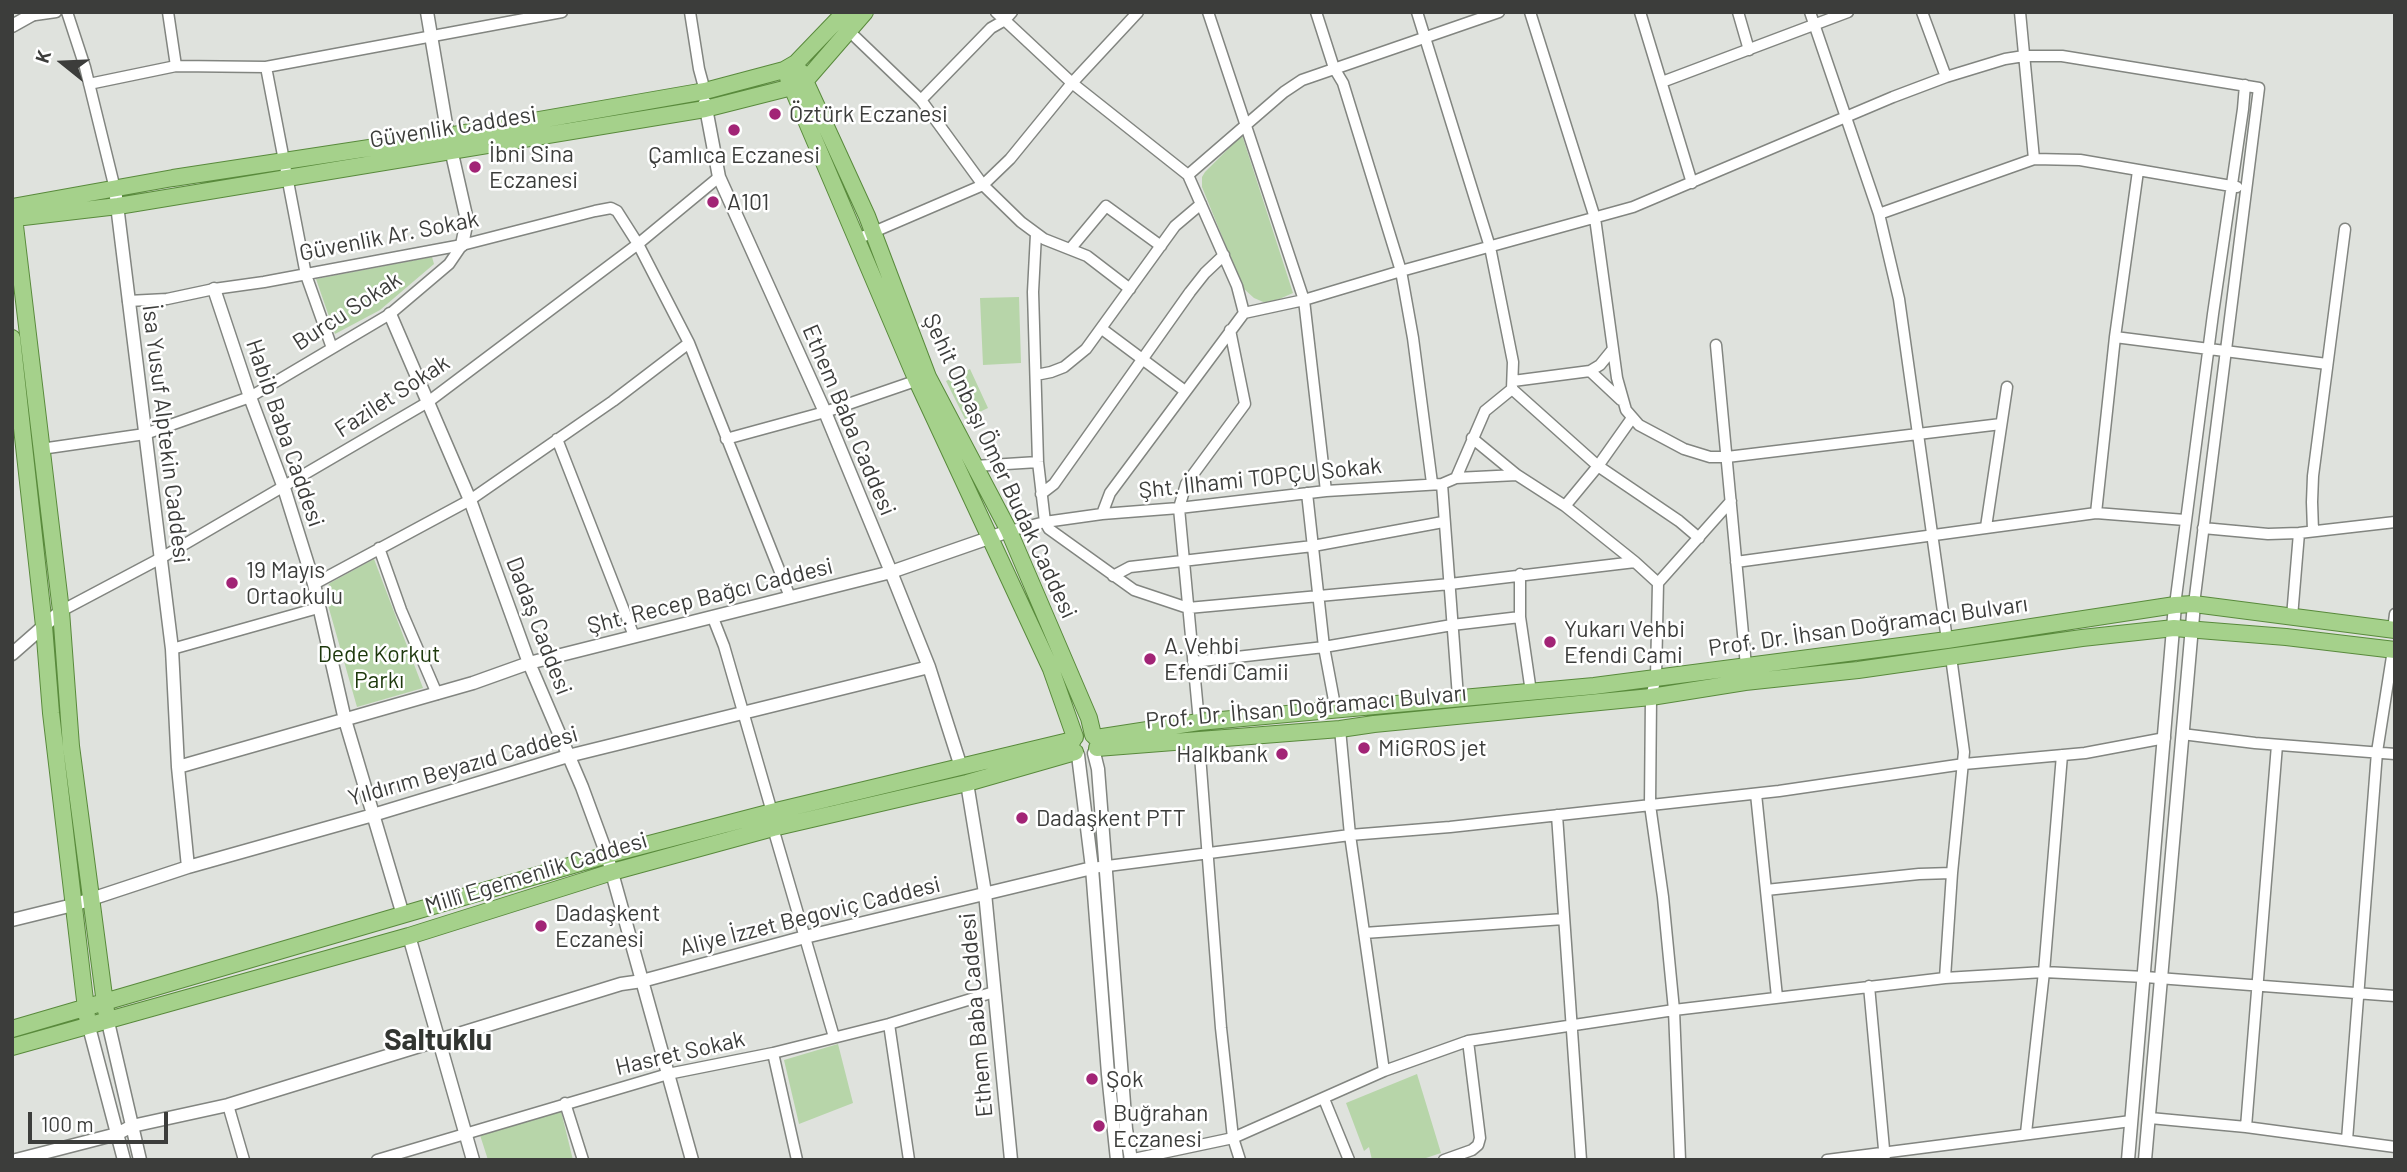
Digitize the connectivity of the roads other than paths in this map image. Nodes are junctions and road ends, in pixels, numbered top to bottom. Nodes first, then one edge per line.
1 (58, 12) edge
2 (67, 12) edge
3 (168, 12) edge
4 (427, 12) edge
5 (562, 12) edge
6 (690, 12) edge
7 (845, 12) edge
8 (865, 12) edge
9 (1138, 12) edge
10 (1208, 12) edge
11 (1316, 12) edge
12 (1417, 12) edge
13 (1499, 12) edge
14 (1530, 12) edge
15 (1640, 12) edge
16 (1738, 12) edge
17 (1810, 12) edge
18 (1848, 12) edge
19 (1922, 12) edge
20 (2020, 12) edge
21 (36, 14) edge
22 (1004, 15) edge
23 (505, 18) edge
24 (12, 26) edge
25 (1815, 26) junction
26 (849, 31) junction
27 (431, 37) junction
28 (1424, 37) junction
29 (1749, 50) junction
30 (2024, 56) junction
31 (176, 66) junction
32 (266, 67) junction
33 (790, 67) junction
34 (1334, 68) junction
35 (1947, 77) junction
36 (1662, 82) junction
37 (799, 83) junction
38 (1072, 83) junction
39 (89, 84) junction
40 (2245, 85) junction
41 (705, 90) junction
42 (921, 100) junction
43 (705, 109) junction
44 (1845, 118) junction
45 (1247, 125) junction
46 (449, 143) junction
47 (2034, 159) junction
48 (285, 160) junction
49 (2138, 171) junction
50 (1188, 175) junction
51 (719, 177) junction
52 (286, 178) junction
53 (1692, 183) junction
54 (983, 185) junction
55 (2232, 187) junction
56 (116, 189) junction
57 (2247, 189) junction
58 (1201, 204) junction
59 (118, 206) junction
60 (13, 211) edge
61 (1879, 214) junction
62 (1595, 218) junction
63 (2345, 229) dead end
64 (874, 231) junction
65 (1036, 234) junction
66 (855, 240) junction
67 (638, 244) junction
68 (462, 245) junction
69 (1161, 246) junction
70 (1490, 247) junction
71 (1071, 248) junction
72 (1224, 256) junction
73 (1401, 271) junction
74 (306, 275) junction
75 (214, 289) junction
76 (1130, 289) junction
77 (1304, 300) junction
78 (128, 301) junction
79 (1244, 313) junction
80 (390, 314) junction
81 (1102, 329) junction
82 (1230, 330) junction
83 (2115, 337) junction
84 (12, 338) edge
85 (689, 343) junction
86 (1716, 345) dead end
87 (332, 348) junction
88 (1613, 349) junction
89 (2209, 350) junction
90 (2226, 352) junction
91 (1143, 359) junction
92 (2326, 364) junction
93 (1590, 371) junction
94 (1036, 375) junction
95 (923, 379) junction
96 (1512, 385) junction
97 (2007, 387) dead end
98 (1185, 391) junction
99 (250, 397) junction
100 (1623, 401) junction
101 (428, 402) junction
102 (825, 412) junction
103 (1632, 418) junction
104 (2001, 424) junction
105 (1919, 433) junction
106 (145, 434) junction
107 (1472, 438) junction
108 (557, 439) junction
109 (726, 439) junction
110 (26, 449) edge
111 (1727, 457) junction
112 (1038, 462) junction
113 (975, 466) junction
114 (1598, 466) junction
115 (1517, 474) junction
116 (1457, 478) junction
117 (1437, 483) junction
118 (284, 488) junction
119 (1325, 491) junction
120 (1041, 494) junction
121 (1307, 494) junction
122 (470, 500) junction
123 (1731, 501) junction
124 (1564, 506) junction
125 (1179, 508) junction
126 (2096, 513) junction
127 (1102, 514) junction
128 (2185, 520) junction
129 (1045, 522) junction
130 (1443, 522) junction
131 (2395, 522) edge
132 (1986, 527) junction
133 (2203, 528) junction
134 (1009, 531) junction
135 (2313, 531) junction
136 (1933, 534) junction
137 (2299, 534) junction
138 (989, 537) junction
139 (1699, 538) junction
140 (1312, 546) junction
141 (379, 548) junction
142 (161, 558) junction
143 (1184, 560) junction
144 (1635, 562) junction
145 (1736, 562) junction
146 (891, 572) junction
147 (1520, 574) junction
148 (1113, 576) junction
149 (1658, 583) junction
150 (314, 584) junction
151 (1450, 584) junction
152 (1318, 596) junction
153 (790, 597) junction
154 (2175, 604) junction
155 (2194, 604) junction
156 (318, 608) junction
157 (1188, 608) junction
158 (61, 611) junction
159 (1520, 617) junction
160 (2292, 617) junction
161 (713, 618) junction
162 (1452, 625) junction
163 (2394, 625) edge
164 (44, 626) junction
165 (2174, 628) junction
166 (2191, 628) junction
167 (634, 636) junction
168 (1947, 640) junction
169 (1324, 647) junction
170 (172, 649) junction
171 (2394, 650) edge
172 (12, 654) edge
173 (1951, 657) junction
174 (1193, 662) junction
175 (529, 663) junction
176 (1746, 666) junction
177 (929, 667) junction
178 (1656, 677) junction
179 (1531, 692) junction
180 (437, 694) junction
181 (1458, 697) junction
182 (1651, 697) junction
183 (1336, 711) junction
184 (744, 712) junction
185 (345, 720) junction
186 (1199, 722) junction
187 (1340, 729) junction
188 (2182, 734) junction
189 (2165, 738) junction
190 (1199, 742) junction
191 (1095, 744) junction
192 (2277, 745) junction
193 (1075, 746) junction
194 (2377, 752) junction
195 (2395, 754) edge
196 (2062, 755) junction
197 (568, 756) junction
198 (1964, 764) junction
199 (961, 766) junction
200 (178, 767) junction
201 (967, 783) junction
202 (1756, 793) junction
203 (1650, 805) junction
204 (1558, 815) junction
205 (373, 816) junction
206 (773, 820) junction
207 (1350, 835) junction
208 (1208, 852) junction
209 (607, 855) junction
210 (188, 867) junction
211 (1098, 867) junction
212 (612, 872) junction
213 (1952, 873) junction
214 (1766, 890) junction
215 (985, 893) junction
216 (91, 899) junction
217 (73, 905) junction
218 (403, 915) junction
219 (1564, 919) junction
220 (12, 920) edge
221 (1364, 933) junction
222 (409, 936) junction
223 (805, 937) junction
224 (2044, 972) junction
225 (2145, 977) junction
226 (1945, 978) junction
227 (2161, 979) junction
228 (642, 981) junction
229 (2259, 985) junction
230 (1869, 986) junction
231 (994, 992) junction
232 (2359, 992) junction
233 (2395, 996) edge
234 (1777, 997) junction
235 (105, 1003) junction
236 (86, 1009) junction
237 (1674, 1010) junction
238 (108, 1022) junction
239 (889, 1024) junction
240 (1571, 1026) junction
241 (89, 1027) junction
242 (12, 1029) edge
243 (834, 1037) junction
244 (440, 1039) junction
245 (1468, 1041) junction
246 (12, 1047) edge
247 (774, 1053) junction
248 (1384, 1071) junction
249 (668, 1074) junction
250 (1324, 1099) junction
251 (565, 1103) junction
252 (228, 1105) junction
253 (2150, 1118) junction
254 (2132, 1121) junction
255 (132, 1126) junction
256 (2246, 1127) junction
257 (117, 1133) junction
258 (2026, 1133) junction
259 (466, 1135) junction
260 (1233, 1138) junction
261 (2347, 1140) junction
262 (2395, 1147) edge
263 (1884, 1156) edge
264 (20, 1159) edge
265 (1130, 1159) edge
266 (124, 1160) edge
267 (140, 1160) edge
268 (244, 1160) edge
269 (377, 1160) edge
270 (473, 1160) edge
271 (583, 1160) edge
272 (692, 1160) edge
273 (797, 1160) edge
274 (909, 1160) edge
275 (1011, 1160) edge
276 (1117, 1160) edge
277 (1240, 1160) edge
278 (1349, 1160) edge
279 (1444, 1160) edge
280 (1581, 1160) edge
281 (1680, 1160) edge
282 (1827, 1160) edge
283 (2128, 1160) edge
284 (2146, 1160) edge

1 - 2 street
1 - 21 street
2 - 39 street, İsa Yusuf Alptekin Caddesi
3 - 31 street
4 - 27 street
5 - 23 street
6 - 41 street
7 - 33 main road
8 - 26 main road
9 - 38 street
10 - 45 street
11 - 34 street
12 - 28 street
13 - 28 street
14 - 62 street
15 - 36 street
16 - 29 street
17 - 25 street
18 - 25 street
19 - 35 street
20 - 30 street
21 - 24 street
22 - 38 street
22 - 42 street
23 - 27 street
25 - 29 street
25 - 44 street
26 - 37 main road
26 - 42 street
27 - 32 street
27 - 46 street
28 - 34 street
28 - 70 street
29 - 36 street
30 - 35 street
30 - 40 street
30 - 47 street
31 - 32 street
31 - 39 street
32 - 48 street
33 - 37 main road, Şehit Onbaşı Ömer Budak Caddesi
33 - 41 main road, Güvenlik Caddesi
34 - 45 street
34 - 73 street
35 - 44 street
36 - 53 street
37 - 43 main road, Güvenlik Caddesi
37 - 64 main road, Şehit Onbaşı Ömer Budak Caddesi
37 - 66 main road, Şehit Onbaşı Ömer Budak Caddesi
38 - 50 street
38 - 54 street
39 - 56 street, İsa Yusuf Alptekin Caddesi
40 - 55 street
40 - 57 street
41 - 43 street, Ethem Baba Caddesi
41 - 46 main road, Güvenlik Caddesi
42 - 54 street
43 - 46 main road, Güvenlik Caddesi
43 - 51 street, Ethem Baba Caddesi
44 - 53 street
44 - 61 street
45 - 50 street
45 - 77 street
46 - 48 main road, Güvenlik Caddesi
46 - 52 main road, Güvenlik Caddesi
46 - 68 street
47 - 49 street
47 - 61 street
48 - 52 street
48 - 56 main road, Güvenlik Caddesi
49 - 55 street
49 - 83 street
50 - 58 street
51 - 67 street, Fazilet Sokak
51 - 102 street, Ethem Baba Caddesi
52 - 59 main road, Güvenlik Caddesi
52 - 74 street
53 - 62 street
54 - 64 street
54 - 65 street
55 - 57 street
55 - 89 street
56 - 59 street, İsa Yusuf Alptekin Caddesi
56 - 60 main road, Güvenlik Caddesi
57 - 90 street
58 - 69 street
58 - 72 street
59 - 60 main road, Güvenlik Caddesi
59 - 78 street, İsa Yusuf Alptekin Caddesi
60 - 110 main road
61 - 105 street
62 - 70 street
62 - 88 street
63 - 92 street
64 - 66 street
64 - 95 main road, Şehit Onbaşı Ömer Budak Caddesi
65 - 71 street
65 - 94 street
66 - 95 main road, Şehit Onbaşı Ömer Budak Caddesi
67 - 68 street, Güvenlik Ar. Sokak
67 - 85 street
67 - 101 street, Fazilet Sokak
68 - 74 street, Güvenlik Ar. Sokak
68 - 80 street, Burcu Sokak
69 - 71 street
69 - 76 street
70 - 73 street
70 - 96 street
71 - 76 street
72 - 79 street
72 - 91 street
73 - 77 street
73 - 117 street
74 - 75 street, Güvenlik Ar. Sokak
74 - 87 street
75 - 78 street, Güvenlik Ar. Sokak
75 - 99 street, Habib Baba Caddesi
76 - 81 street
77 - 79 street
77 - 119 street
78 - 106 street, İsa Yusuf Alptekin Caddesi
79 - 82 street
80 - 87 street, Burcu Sokak
80 - 101 street, Dadaş Caddesi
81 - 91 street
81 - 94 street
82 - 98 street
82 - 125 street
83 - 89 street
83 - 126 street
84 - 110 main road
85 - 108 street
85 - 109 street
86 - 111 street
87 - 99 street, Burcu Sokak
88 - 93 street
88 - 100 street
89 - 90 street
89 - 128 street
90 - 92 street
90 - 133 street
91 - 98 street
91 - 120 street
92 - 135 street
93 - 96 street
93 - 100 street
94 - 112 street
95 - 102 street
95 - 113 main road, Şehit Onbaşı Ömer Budak Caddesi
95 - 138 main road, Şehit Onbaşı Ömer Budak Caddesi
96 - 107 street
96 - 114 street
97 - 104 street
98 - 127 street
99 - 106 street, Burcu Sokak
99 - 118 street, Habib Baba Caddesi
100 - 103 street
101 - 118 street, Fazilet Sokak
101 - 122 street, Dadaş Caddesi
102 - 109 street
102 - 146 street, Ethem Baba Caddesi
103 - 111 street
103 - 114 street
104 - 105 street
104 - 132 street
105 - 111 street
105 - 136 street
106 - 110 street, Burcu Sokak
106 - 142 street, İsa Yusuf Alptekin Caddesi
107 - 115 street
107 - 116 street
108 - 122 street
108 - 167 street
109 - 153 street
110 - 158 main road
110 - 164 main road
111 - 123 street
112 - 113 street
112 - 120 street
113 - 134 main road, Şehit Onbaşı Ömer Budak Caddesi
114 - 124 street
114 - 139 street
115 - 116 street, Şht. İlhami TOPÇU Sokak
115 - 124 street
116 - 117 street, Şht. İlhami TOPÇU Sokak
117 - 119 street, Şht. İlhami TOPÇU Sokak
117 - 130 street
118 - 142 street, Fazilet Sokak
118 - 150 street, Habib Baba Caddesi
119 - 121 street, Şht. İlhami TOPÇU Sokak
120 - 129 street
121 - 125 street, Şht. İlhami TOPÇU Sokak
121 - 140 street
122 - 141 street
122 - 175 street, Dadaş Caddesi
123 - 139 street
123 - 145 street
124 - 144 street
125 - 127 street, Şht. İlhami TOPÇU Sokak
125 - 143 street
126 - 128 street
126 - 132 street
127 - 129 street, Şht. İlhami TOPÇU Sokak
128 - 154 street
129 - 134 street, Şht. İlhami TOPÇU Sokak
129 - 148 street
130 - 140 street
130 - 151 street
131 - 135 street
132 - 136 street
133 - 137 street
133 - 155 street
134 - 138 street, Şht. Recep Bağcı Caddesi
134 - 191 main road, Şehit Onbaşı Ömer Budak Caddesi
135 - 137 street
136 - 145 street
136 - 168 street
137 - 160 street
138 - 146 street, Şht. Recep Bağcı Caddesi
138 - 193 main road, Şehit Onbaşı Ömer Budak Caddesi
139 - 149 street
140 - 143 street
140 - 152 street
141 - 150 street
141 - 180 street
142 - 158 street, Fazilet Sokak
142 - 170 street, İsa Yusuf Alptekin Caddesi
143 - 148 street
143 - 157 street
144 - 147 street
144 - 149 street
145 - 176 street
146 - 153 street, Şht. Recep Bağcı Caddesi
146 - 177 street, Ethem Baba Caddesi
147 - 151 street
147 - 159 street
148 - 157 street
149 - 178 street
150 - 156 street, Habib Baba Caddesi
151 - 152 street
151 - 162 street
152 - 157 street
152 - 169 street
153 - 161 street, Şht. Recep Bağcı Caddesi
154 - 155 main road, Prof. Dr. İhsan Doğramacı Bulvarı
154 - 165 street
154 - 168 main road, Prof. Dr. İhsan Doğramacı Bulvarı
155 - 160 main road, Prof. Dr. İhsan Doğramacı Bulvarı
155 - 166 street
156 - 170 street
156 - 185 street, Habib Baba Caddesi
157 - 174 street
158 - 164 street
158 - 216 main road
159 - 162 street
159 - 179 street
160 - 163 main road, Prof. Dr. İhsan Doğramacı Bulvarı
161 - 167 street, Şht. Recep Bağcı Caddesi
161 - 184 street
162 - 169 street
162 - 181 street
164 - 172 street
164 - 217 main road
165 - 166 main road, Prof. Dr. İhsan Doğramacı Bulvarı
165 - 173 main road, Prof. Dr. İhsan Doğramacı Bulvarı
165 - 189 street
166 - 171 main road, Prof. Dr. İhsan Doğramacı Bulvarı
166 - 188 street
167 - 175 street, Şht. Recep Bağcı Caddesi
168 - 176 main road, Prof. Dr. İhsan Doğramacı Bulvarı
169 - 174 street
169 - 183 street
170 - 200 street, İsa Yusuf Alptekin Caddesi
171 - 194 street
173 - 182 main road, Prof. Dr. İhsan Doğramacı Bulvarı
173 - 198 street
174 - 186 street
175 - 180 street, Şht. Recep Bağcı Caddesi
175 - 197 street, Dadaş Caddesi
176 - 178 main road, Prof. Dr. İhsan Doğramacı Bulvarı
177 - 184 street, Yıldırım Beyazıd Caddesi
177 - 199 street, Ethem Baba Caddesi
178 - 179 main road, Prof. Dr. İhsan Doğramacı Bulvarı
178 - 182 street
179 - 181 main road, Prof. Dr. İhsan Doğramacı Bulvarı
180 - 185 street, Şht. Recep Bağcı Caddesi
181 - 183 main road, Prof. Dr. İhsan Doğramacı Bulvarı
182 - 187 main road, Prof. Dr. İhsan Doğramacı Bulvarı
182 - 203 street
183 - 186 main road, Prof. Dr. İhsan Doğramacı Bulvarı
183 - 187 street
184 - 197 street, Yıldırım Beyazıd Caddesi
184 - 206 street
185 - 200 street, Şht. Recep Bağcı Caddesi
185 - 205 street, Habib Baba Caddesi
186 - 191 main road, Prof. Dr. İhsan Doğramacı Bulvarı
187 - 190 main road, Prof. Dr. İhsan Doğramacı Bulvarı
187 - 207 street
188 - 192 street
188 - 227 street
189 - 196 street
189 - 225 street
190 - 191 main road, Prof. Dr. İhsan Doğramacı Bulvarı
190 - 208 street
191 - 193 main road
191 - 193 main road
191 - 211 street
192 - 194 street
192 - 229 street
193 - 199 main road, Millî Egemenlik Caddesi
193 - 201 main road, Millî Egemenlik Caddesi
193 - 211 street
194 - 195 street
194 - 232 street
196 - 198 street
196 - 224 street
197 - 205 street, Yıldırım Beyazıd Caddesi
197 - 209 street, Dadaş Caddesi
198 - 202 street
198 - 213 street
199 - 206 main road, Millî Egemenlik Caddesi
200 - 210 street, İsa Yusuf Alptekin Caddesi
201 - 206 main road, Millî Egemenlik Caddesi
201 - 215 street, Ethem Baba Caddesi
202 - 203 street
202 - 214 street
203 - 204 street
203 - 237 street
204 - 207 street
204 - 219 street
205 - 210 street, Yıldırım Beyazıd Caddesi
205 - 218 street, Habib Baba Caddesi
206 - 209 main road, Millî Egemenlik Caddesi
206 - 212 main road, Millî Egemenlik Caddesi
206 - 223 street
207 - 208 street
207 - 221 street
208 - 211 street
208 - 260 street
209 - 212 street, Dadaş Caddesi
209 - 218 main road, Millî Egemenlik Caddesi
210 - 216 street, Yıldırım Beyazıd Caddesi
211 - 215 street, Aliye İzzet Begoviç Caddesi
211 - 265 street
211 - 276 street
212 - 222 main road, Millî Egemenlik Caddesi
212 - 228 street, Dadaş Caddesi
213 - 214 street
213 - 226 street
214 - 234 street
215 - 223 street, Aliye İzzet Begoviç Caddesi
215 - 231 street, Ethem Baba Caddesi
216 - 217 street, Yıldırım Beyazıd Caddesi
216 - 235 main road
217 - 220 street, Yıldırım Beyazıd Caddesi
217 - 236 main road
218 - 235 main road, Millî Egemenlik Caddesi
219 - 221 street
219 - 240 street
221 - 248 street
222 - 238 main road, Millî Egemenlik Caddesi
222 - 244 street
223 - 228 street, Aliye İzzet Begoviç Caddesi
223 - 243 street
224 - 225 street
224 - 226 street
224 - 258 street
225 - 227 street
225 - 254 street
226 - 230 street
227 - 229 street
227 - 253 street
228 - 244 street, Aliye İzzet Begoviç Caddesi
228 - 249 street, Dadaş Caddesi
229 - 232 street
229 - 256 street
230 - 234 street
230 - 263 street
231 - 239 street, Hasret Sokak
231 - 275 street, Ethem Baba Caddesi
232 - 233 street
232 - 261 street
234 - 237 street
235 - 236 main road, Millî Egemenlik Caddesi
235 - 238 main road
236 - 241 main road
236 - 242 main road, Millî Egemenlik Caddesi
237 - 240 street
237 - 281 street
238 - 241 main road, Millî Egemenlik Caddesi
238 - 255 street
239 - 243 street, Hasret Sokak
239 - 274 street
240 - 245 street
240 - 280 street
241 - 246 main road, Millî Egemenlik Caddesi
241 - 257 street
243 - 247 street, Hasret Sokak
244 - 252 street, Aliye İzzet Begoviç Caddesi
244 - 259 street
245 - 248 street
245 - 279 street
247 - 249 street, Hasret Sokak
247 - 273 street
248 - 250 street
249 - 251 street, Hasret Sokak
249 - 272 street, Dadaş Caddesi
250 - 260 street
250 - 278 street
251 - 259 street, Hasret Sokak
251 - 271 street
252 - 255 street, Aliye İzzet Begoviç Caddesi
252 - 268 street
253 - 256 street
253 - 284 street
254 - 258 street
254 - 283 street
255 - 257 street, Aliye İzzet Begoviç Caddesi
255 - 267 street
256 - 261 street
257 - 264 street, Aliye İzzet Begoviç Caddesi
257 - 266 street
258 - 263 street
259 - 269 street, Hasret Sokak
259 - 270 street
260 - 265 street
260 - 277 street
261 - 262 street
263 - 282 street

